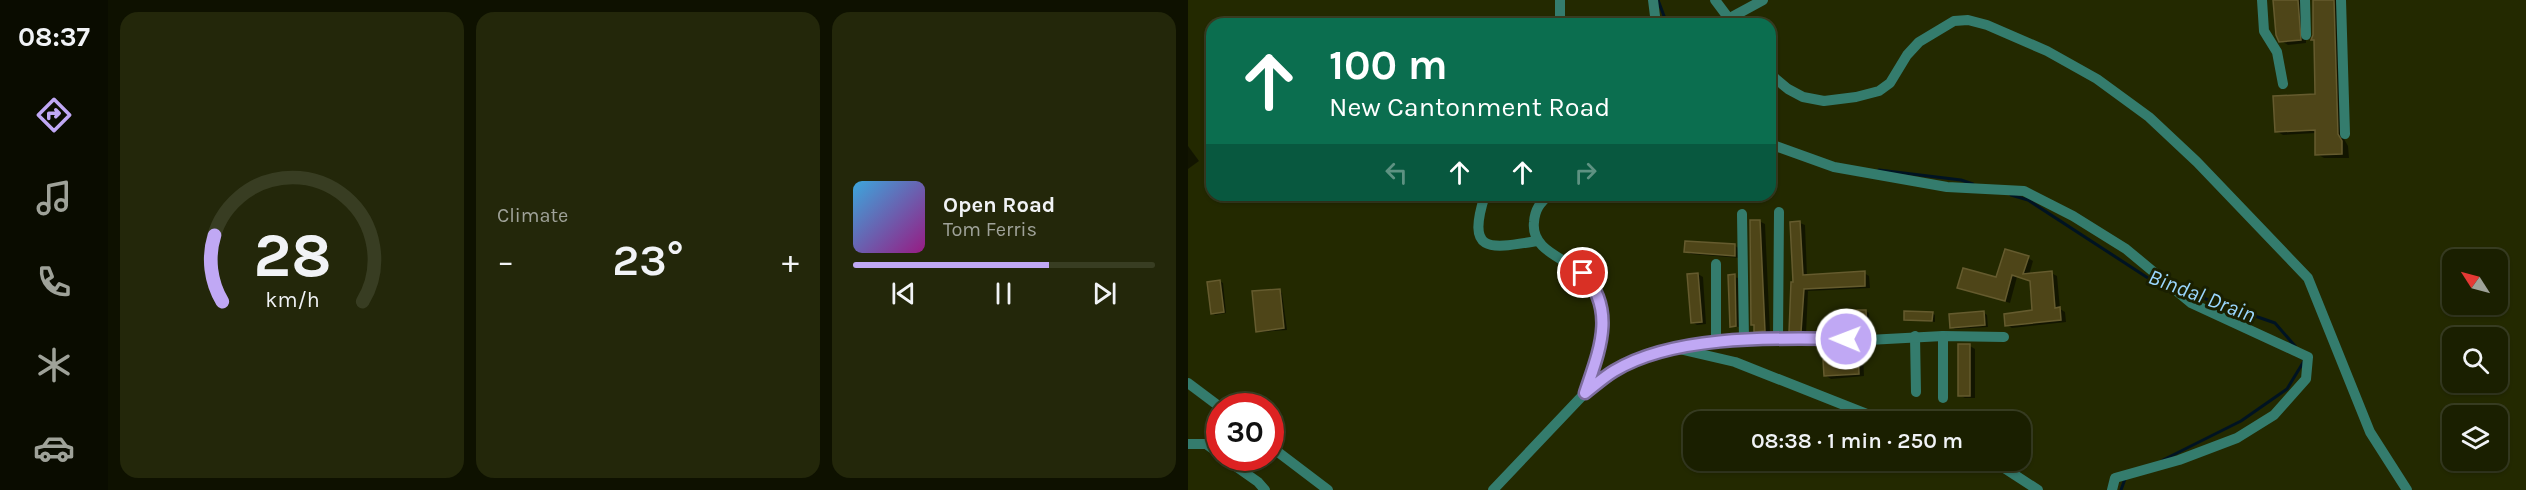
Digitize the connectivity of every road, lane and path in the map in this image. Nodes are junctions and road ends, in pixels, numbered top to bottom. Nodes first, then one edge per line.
1 (1560, 0) edge
2 (1653, 0) edge
3 (1715, 0) edge
4 (1763, 0) edge
5 (2262, 0) edge
6 (2305, 0) edge
7 (2341, 0) edge
8 (1560, 18) edge
9 (1655, 18) edge
10 (1730, 18) edge
11 (1736, 18) edge
12 (2306, 35) dead end
13 (1776, 79) edge
14 (2283, 84) dead end
15 (2345, 134) dead end
16 (1776, 146) edge
17 (1483, 201) edge
18 (1537, 201) edge
19 (1779, 212) dead end
20 (1742, 214) dead end
21 (1537, 241) junction
22 (1716, 264) dead end
23 (1915, 336) junction
24 (1943, 336) junction
25 (1779, 338) junction
26 (2004, 338) dead end
27 (1744, 339) junction
28 (1716, 342) junction
29 (1679, 349) junction
30 (1188, 383) edge
31 (1916, 392) dead end
32 (1585, 393) junction
33 (1206, 396) edge
34 (1943, 398) dead end
35 (1859, 411) edge
36 (1188, 444) edge
37 (1206, 444) edge
38 (1284, 457) edge
39 (1242, 471) edge
40 (2009, 471) edge
41 (1265, 490) edge
42 (1328, 490) edge
43 (1493, 490) edge
44 (2038, 490) edge
45 (2112, 490) edge
46 (2407, 490) edge

1 - 8 street
2 - 9 street
3 - 10 street
4 - 11 street
5 - 14 street
6 - 12 street
7 - 15 street
13 - 46 street
16 - 45 street
17 - 21 street
18 - 21 street
19 - 25 street
20 - 27 street
21 - 32 street
22 - 28 street
23 - 24 street
23 - 25 street
23 - 31 street
24 - 26 street
24 - 34 street
25 - 27 street
27 - 28 street
28 - 29 street
29 - 32 street
29 - 35 street
30 - 33 street
32 - 43 street
36 - 37 street
38 - 42 street
39 - 41 street
40 - 44 street

